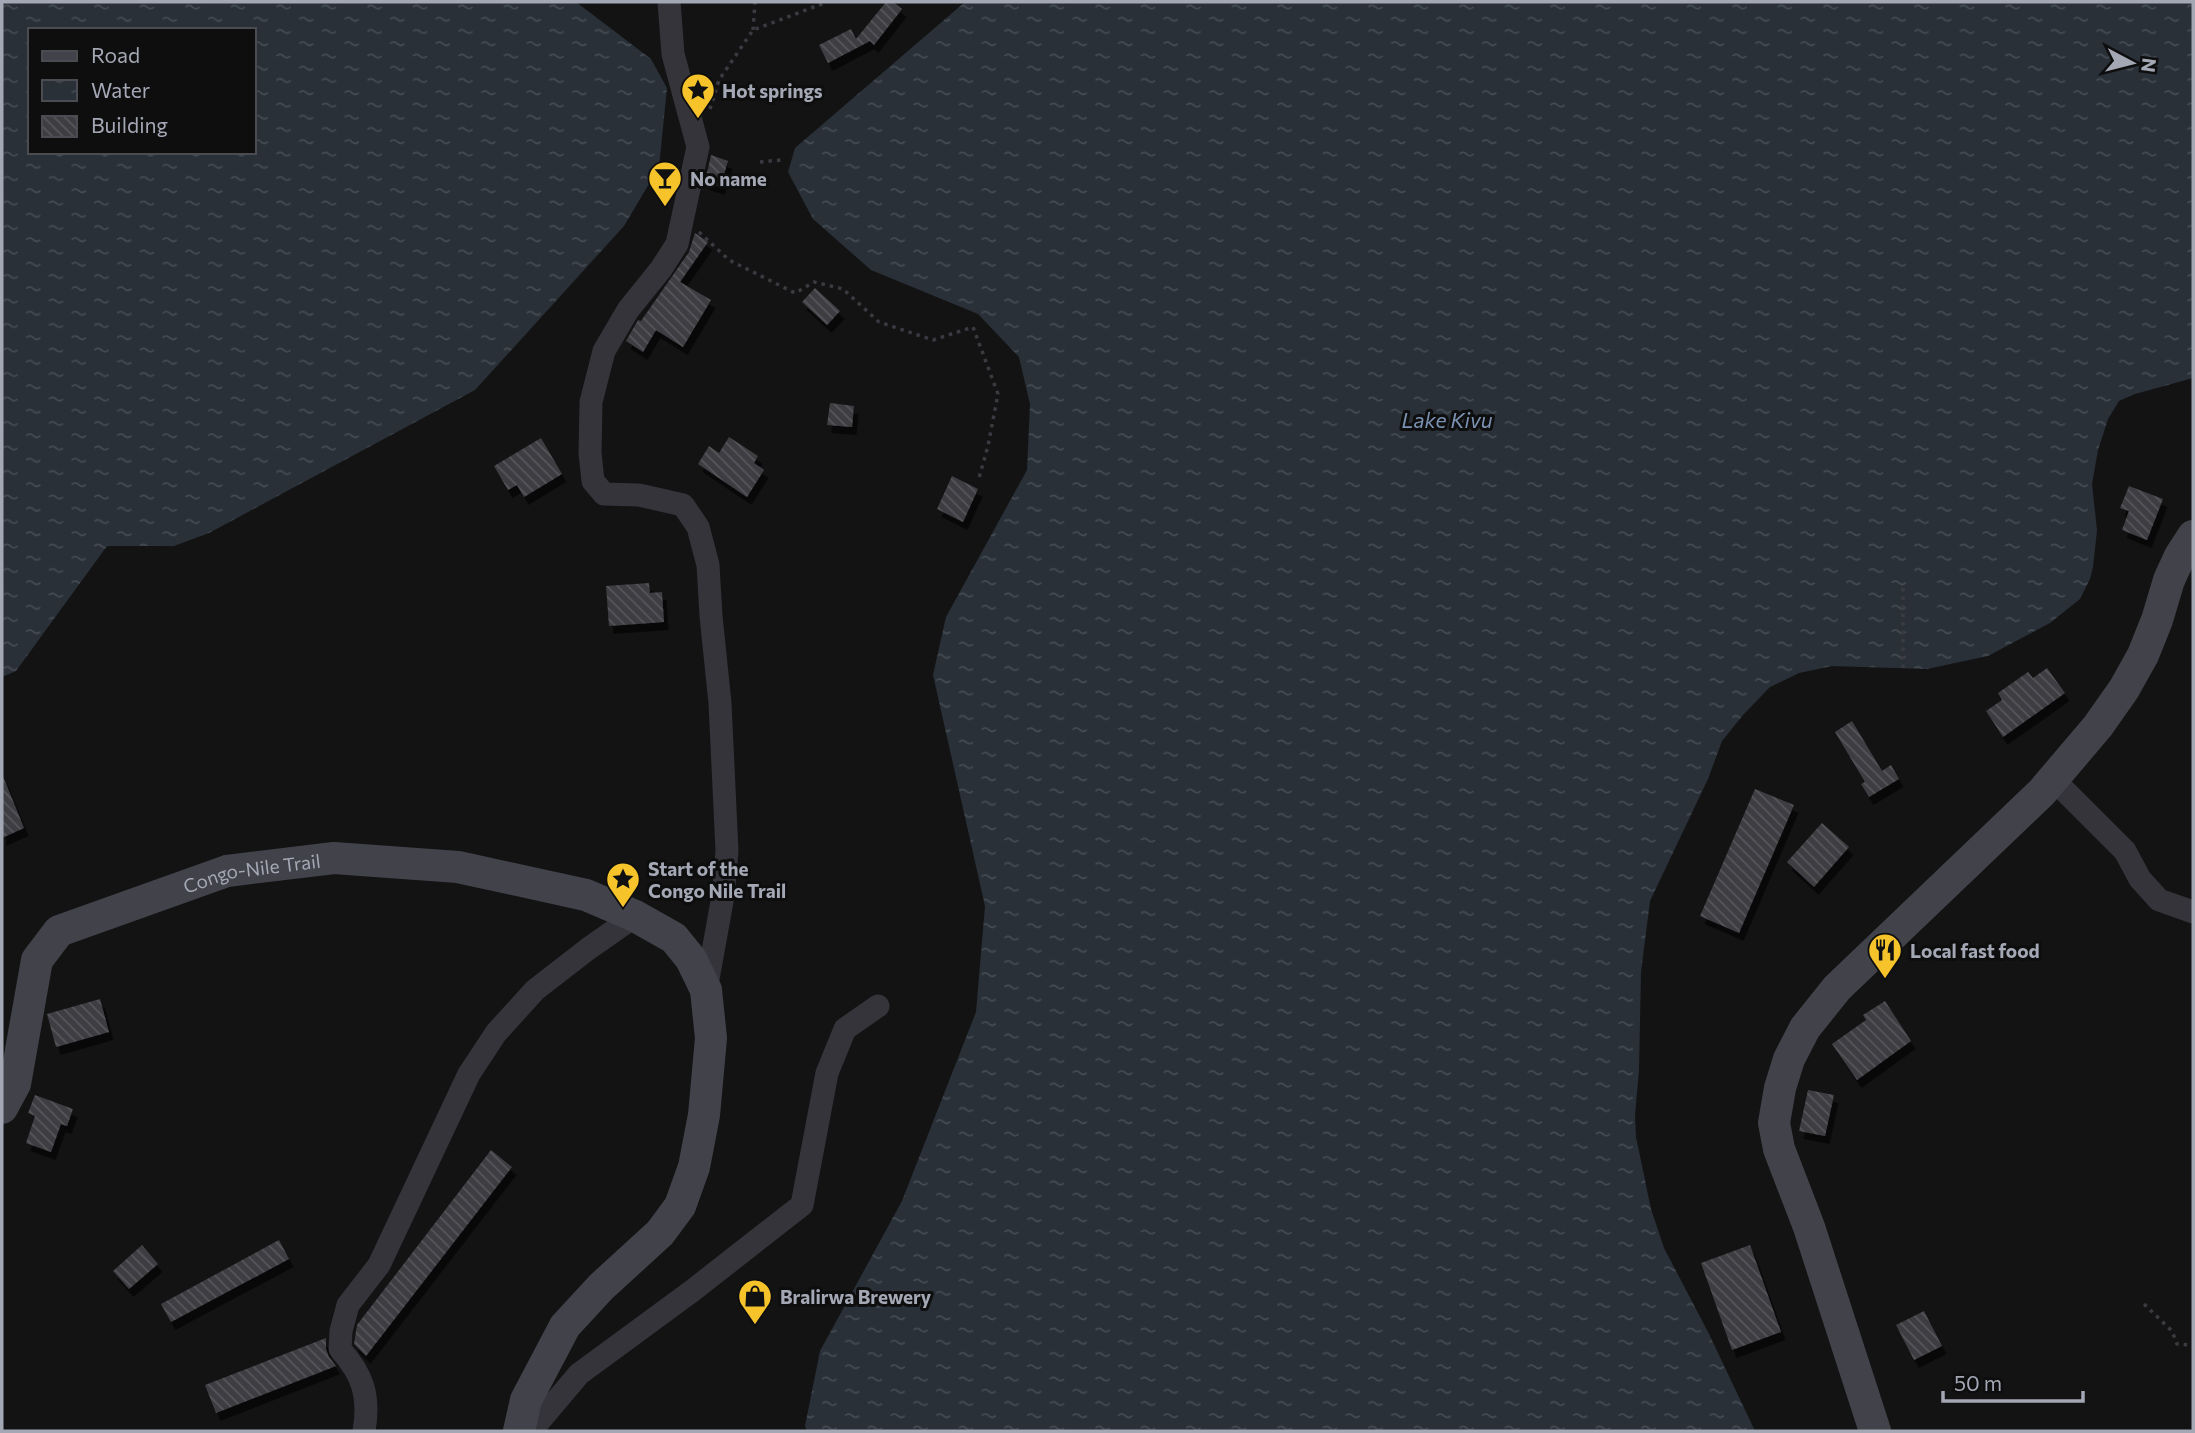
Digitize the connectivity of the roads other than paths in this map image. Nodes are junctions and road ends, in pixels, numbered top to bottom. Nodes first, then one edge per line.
1 (669, 2) edge
2 (2193, 536) edge
3 (2053, 779) junction
4 (2193, 912) edge
5 (635, 916) junction
6 (706, 990) junction
7 (878, 1006) dead end
8 (2, 1108) edge
9 (364, 1431) edge
10 (519, 1431) edge
11 (531, 1431) edge
12 (1875, 1431) edge

1 - 6 street
2 - 3 main road
3 - 4 street
3 - 12 main road
5 - 6 main road, Congo-Nile Trail
5 - 8 main road, Congo-Nile Trail
5 - 9 street
6 - 10 main road
7 - 11 street

